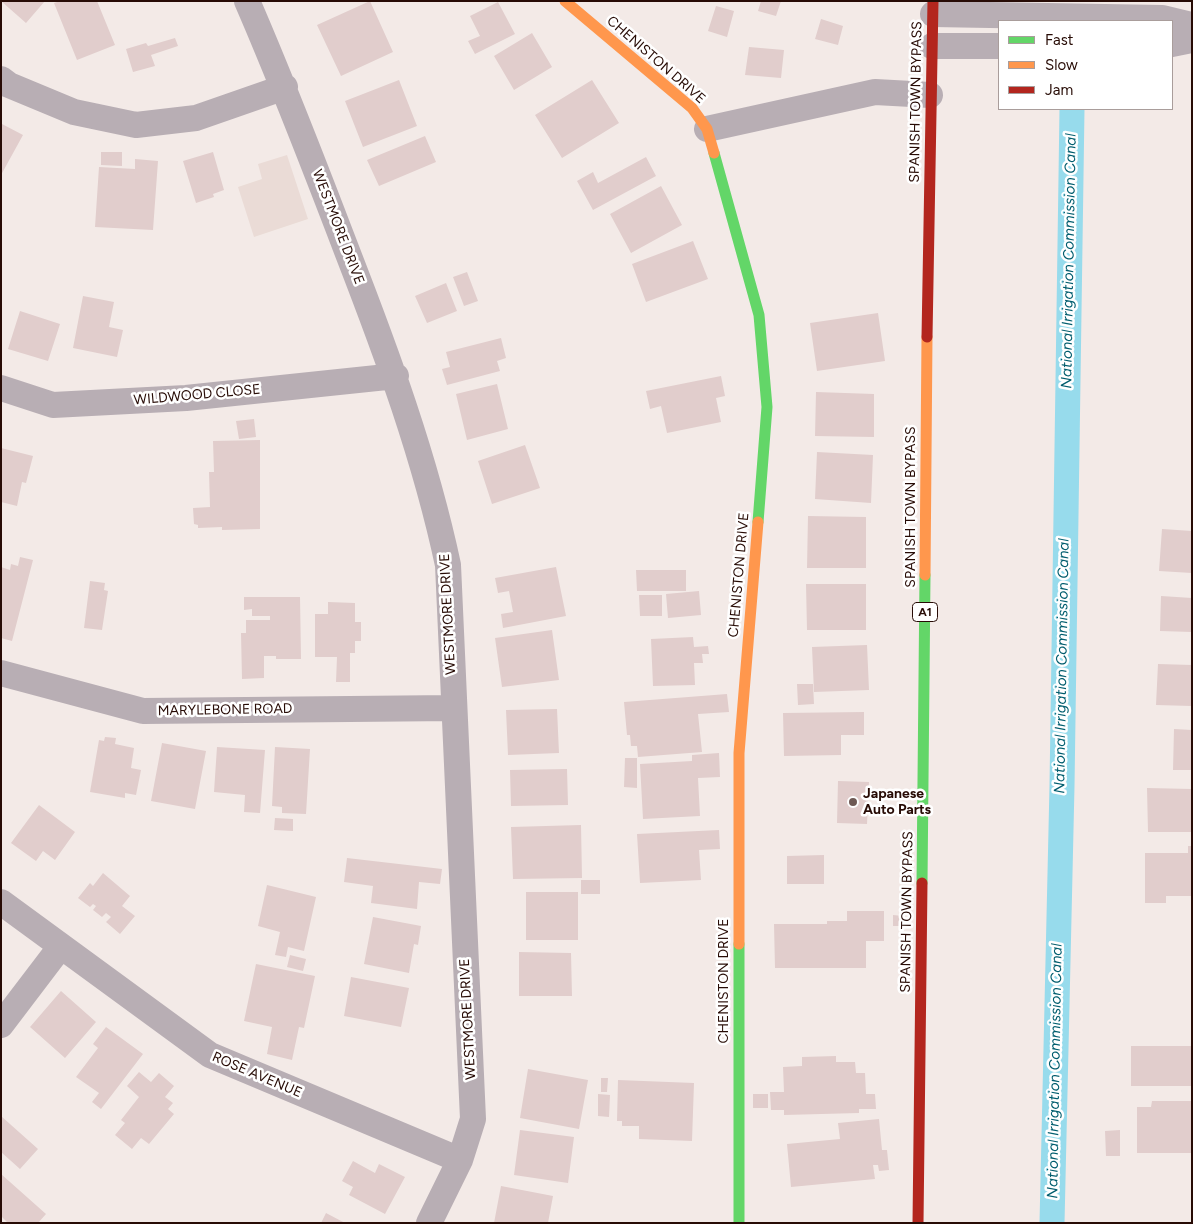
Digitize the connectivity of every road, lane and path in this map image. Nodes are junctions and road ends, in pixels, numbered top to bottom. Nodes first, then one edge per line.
1 (247, 1) edge
2 (565, 1) edge
3 (933, 8) edge
4 (1171, 20) edge
5 (1173, 21) edge
6 (1192, 25) edge
7 (1192, 40) edge
8 (1173, 44) edge
9 (932, 46) junction
10 (998, 46) edge
11 (1, 79) edge
12 (285, 87) junction
13 (930, 95) junction
14 (707, 129) junction
15 (396, 376) junction
16 (1, 388) edge
17 (1, 674) edge
18 (453, 708) junction
19 (1, 902) edge
20 (61, 946) junction
21 (1, 1024) edge
22 (460, 1160) junction
23 (429, 1223) edge
24 (739, 1223) edge
25 (918, 1223) edge

1 - 12 street, WESTMORE DRIVE
2 - 14 street, CHENISTON DRIVE
3 - 4 street
3 - 9 street, SPANISH TOWN BYPASS / A1
5 - 6 street
7 - 8 street
9 - 10 street
9 - 13 street, SPANISH TOWN BYPASS / A1
11 - 12 street
12 - 15 street, WESTMORE DRIVE
13 - 14 street
13 - 25 street, SPANISH TOWN BYPASS / A1
14 - 24 street, CHENISTON DRIVE
15 - 16 street, WILDWOOD CLOSE
15 - 18 street, WESTMORE DRIVE
17 - 18 street, MARYLEBONE ROAD
18 - 22 street, WESTMORE DRIVE
19 - 20 street, ROSE AVENUE
20 - 21 street
20 - 22 street, ROSE AVENUE
22 - 23 street, WESTMORE DRIVE

